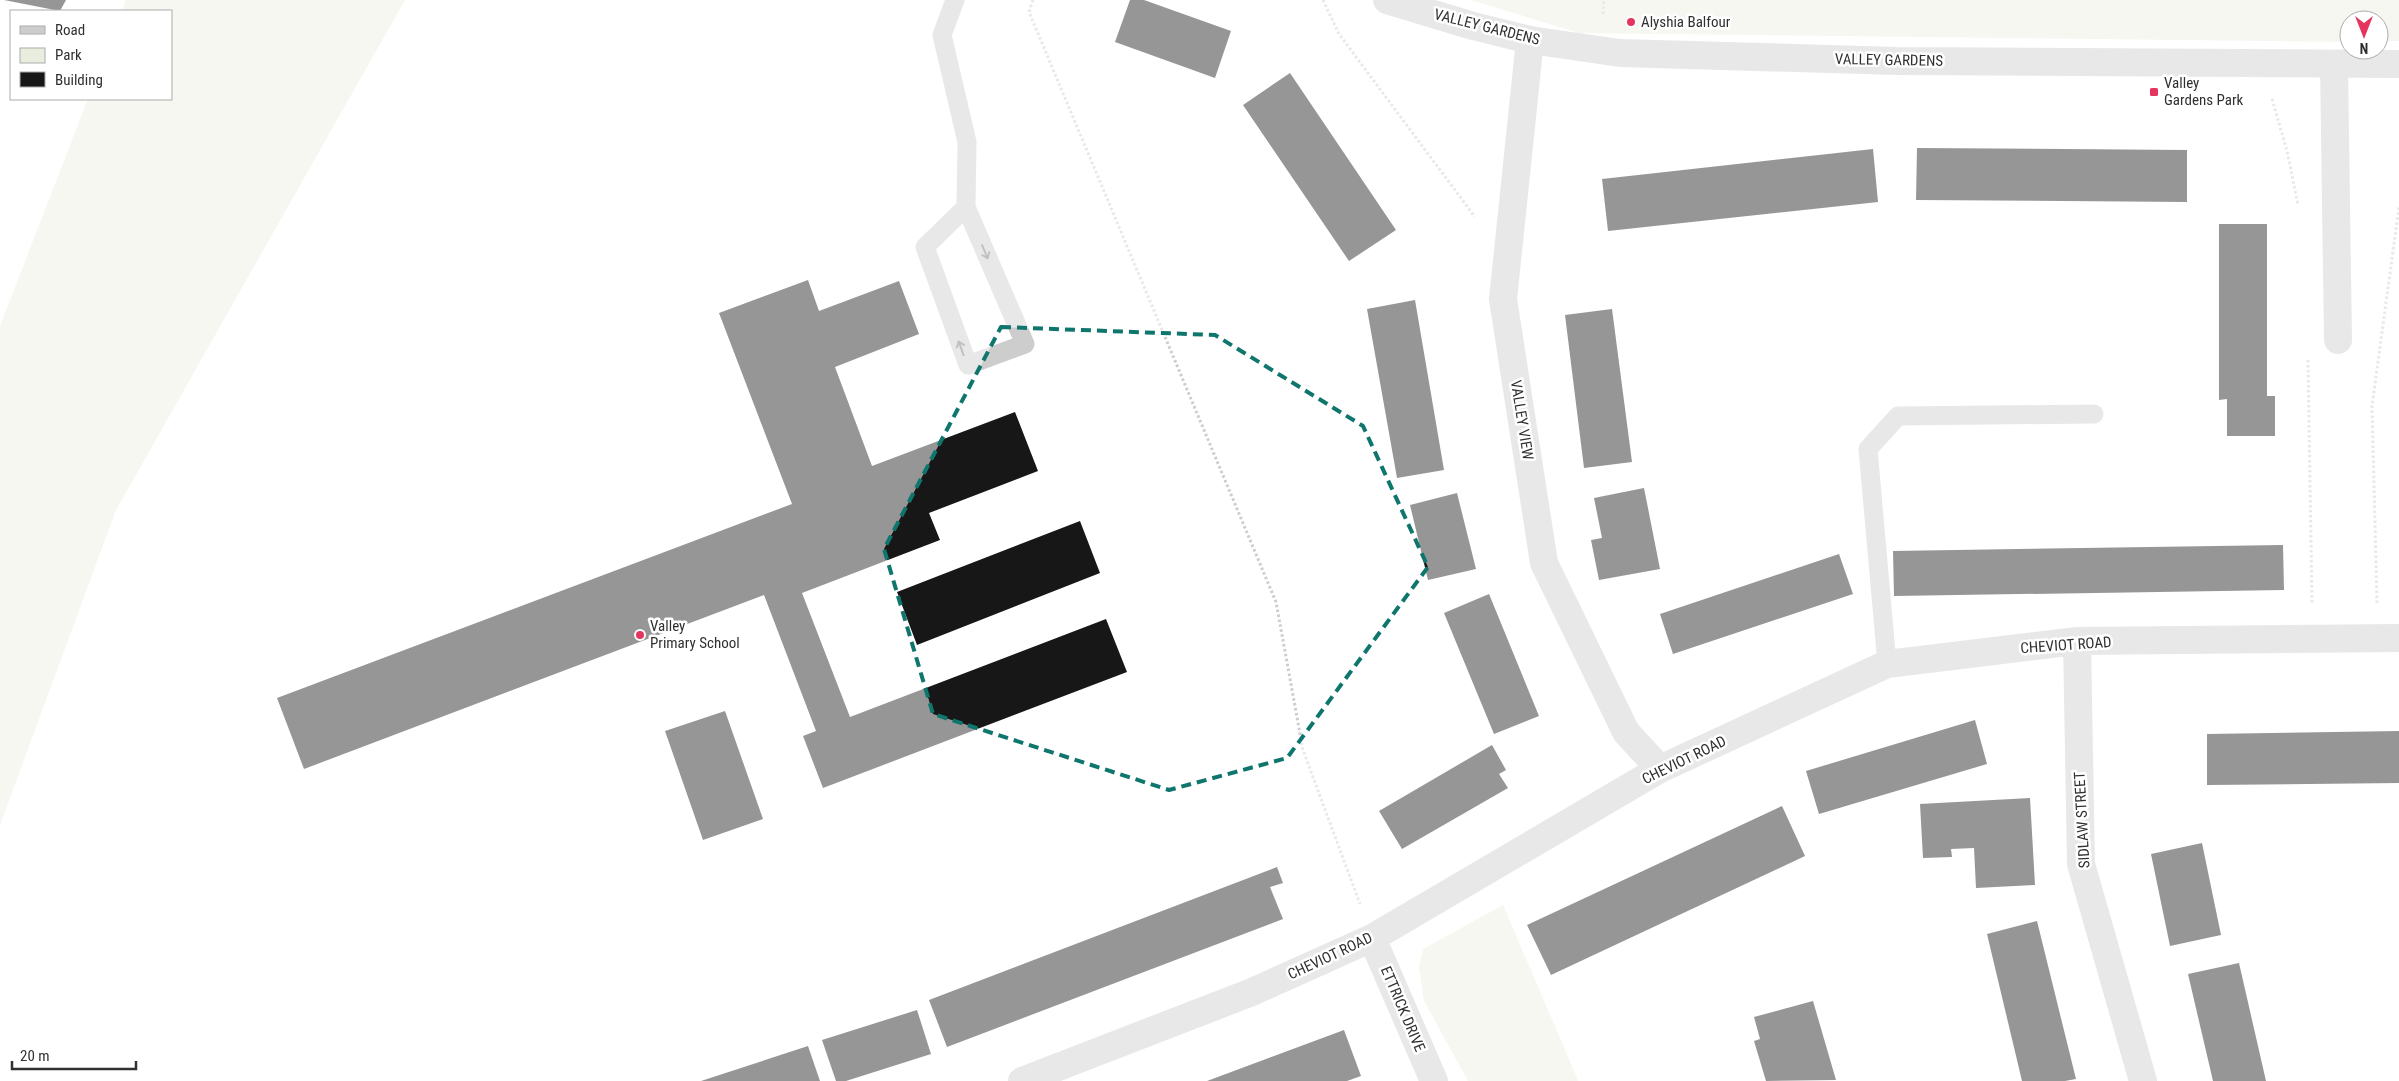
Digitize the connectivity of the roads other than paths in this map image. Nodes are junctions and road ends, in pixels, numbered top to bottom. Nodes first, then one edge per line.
1 (955, 0) edge
2 (1386, 0) edge
3 (1530, 40) junction
4 (2334, 64) junction
5 (2399, 64) edge
6 (966, 207) junction
7 (2338, 340) road end
8 (2094, 414) dead end
9 (2388, 638) edge
10 (2077, 641) junction
11 (1887, 664) junction
12 (1660, 769) junction
13 (1372, 938) junction
14 (1022, 1081) edge
15 (1434, 1081) edge
16 (2143, 1081) edge

1 - 6 lane
2 - 3 street, VALLEY GARDENS
3 - 4 street, VALLEY GARDENS
3 - 12 street, VALLEY VIEW
4 - 5 street, VALLEY GARDENS
4 - 7 street
6 -> 6 lane
8 - 11 lane
9 - 10 street, CHEVIOT ROAD
10 - 11 street, CHEVIOT ROAD
10 - 16 street, SIDLAW STREET
11 - 12 street, CHEVIOT ROAD
12 - 13 street, CHEVIOT ROAD
13 - 14 street, CHEVIOT ROAD
13 - 15 street, ETTRICK DRIVE

